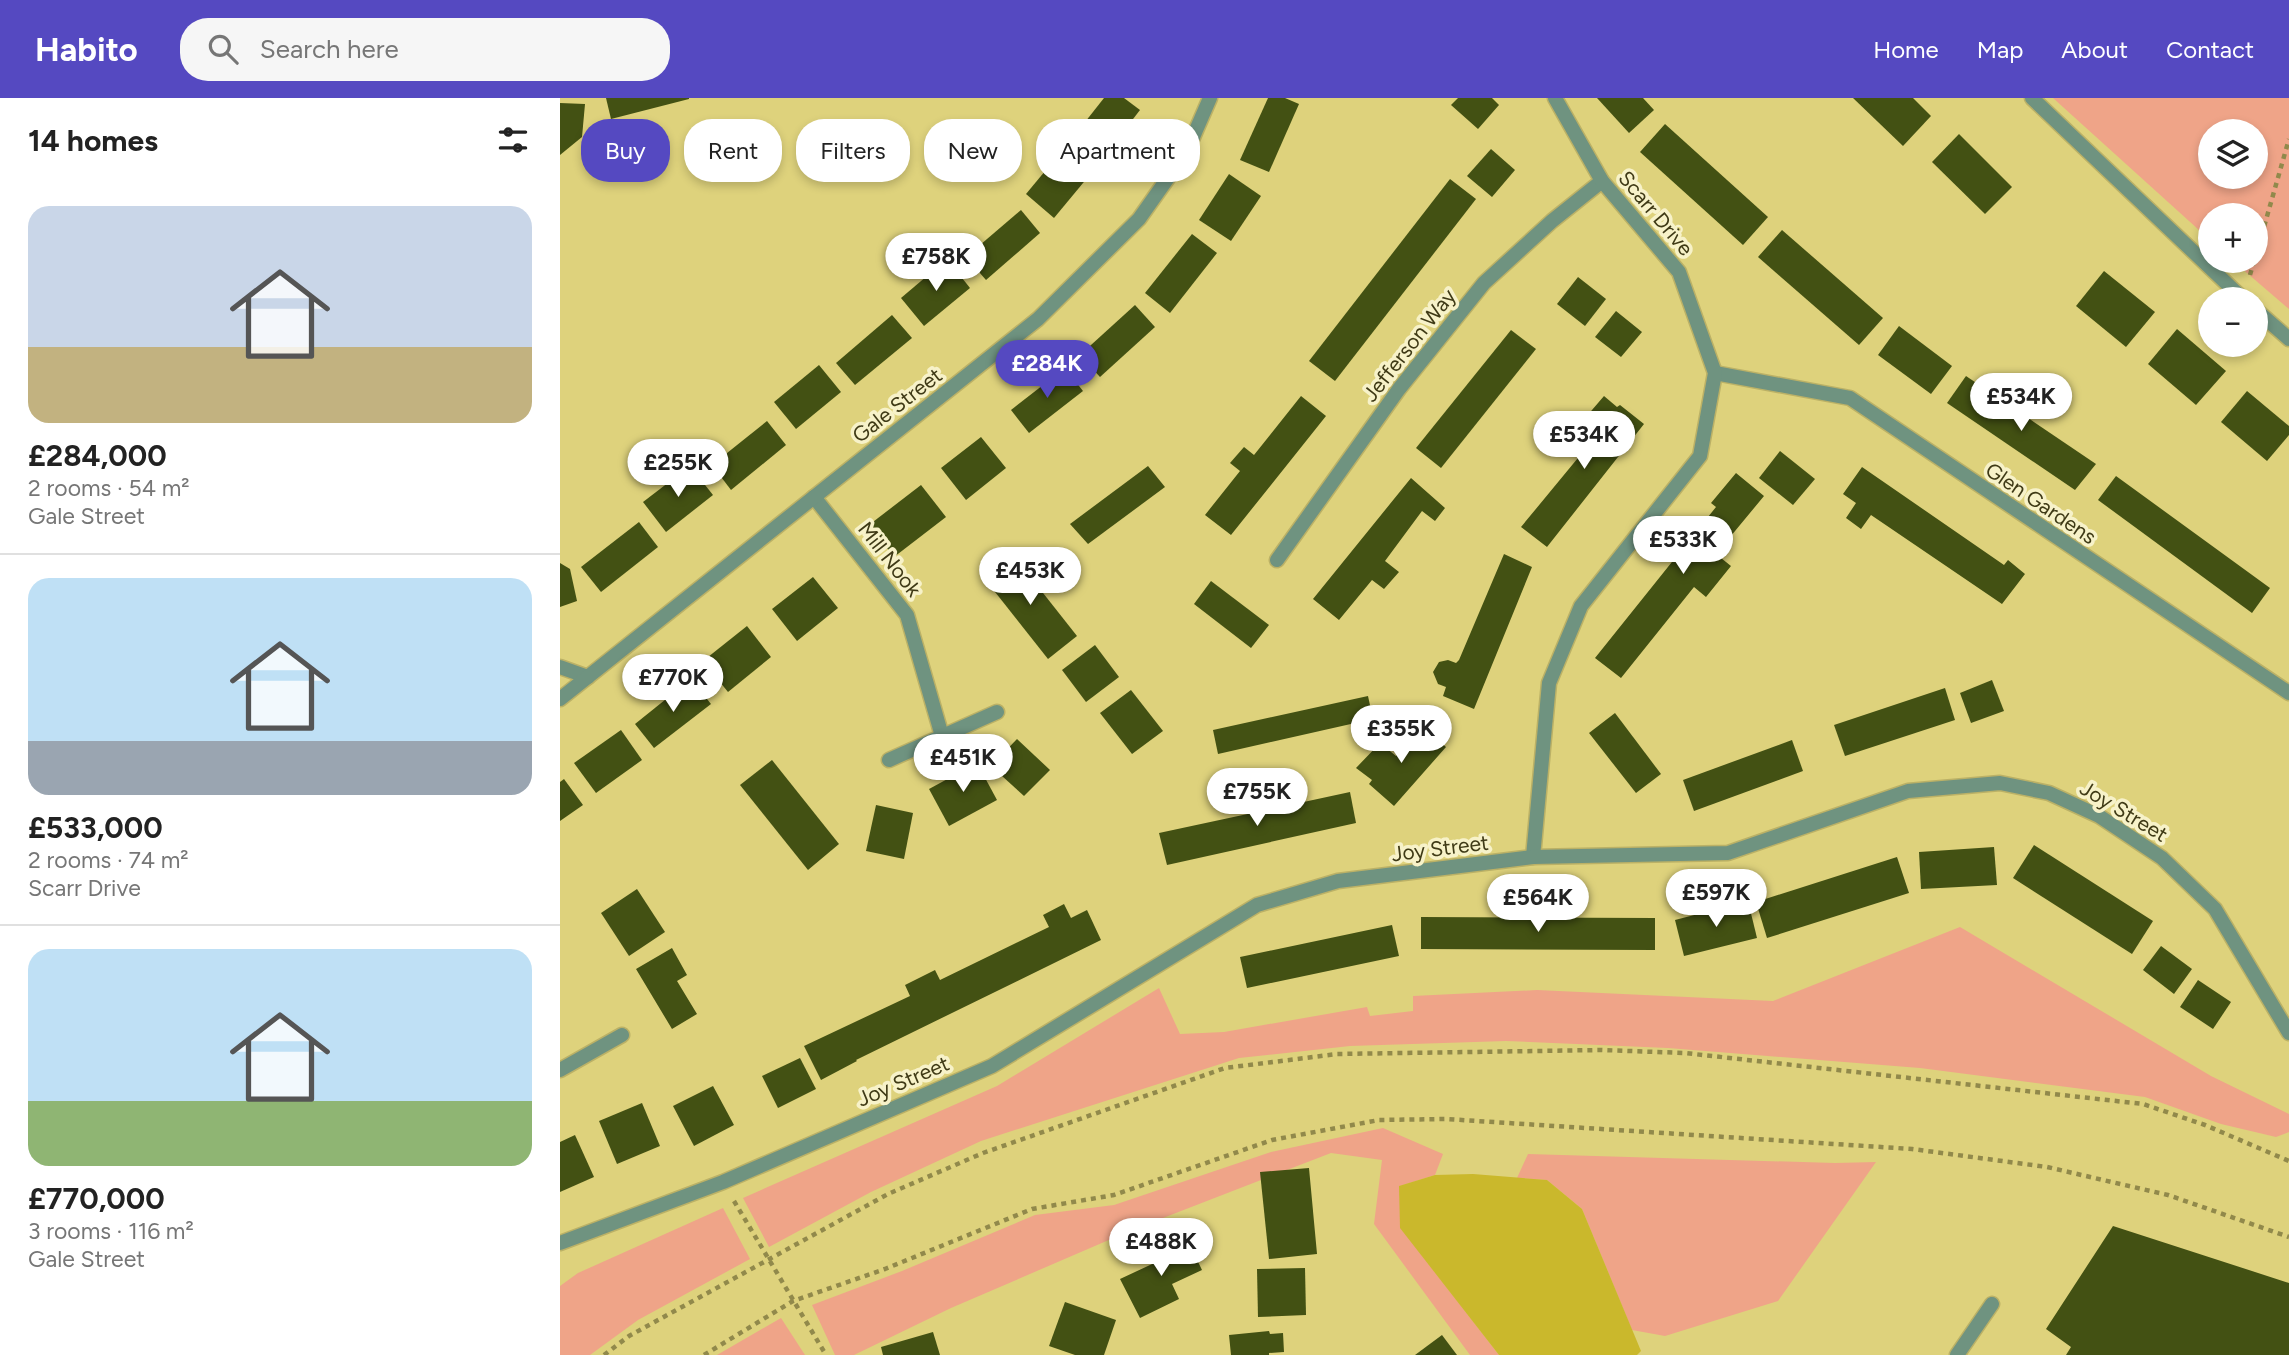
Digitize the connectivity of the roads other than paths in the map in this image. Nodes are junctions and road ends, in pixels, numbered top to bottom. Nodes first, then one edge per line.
1 (1210, 98) edge
2 (1555, 98) edge
3 (2032, 98) edge
4 (1602, 181) junction
5 (2230, 287) edge
6 (2268, 321) edge
7 (2289, 339) edge
8 (1715, 373) junction
9 (814, 497) junction
10 (1276, 560) dead end
11 (560, 667) edge
12 (588, 677) junction
13 (2289, 693) edge
14 (560, 699) edge
15 (997, 712) dead end
16 (942, 736) junction
17 (889, 760) dead end
18 (1533, 857) junction
19 (2289, 1033) edge
20 (622, 1035) dead end
21 (560, 1070) edge
22 (560, 1243) edge
23 (1992, 1304) dead end
24 (1957, 1355) edge

1 - 9 street, Gale Street
2 - 4 street, Scarr Drive
3 - 5 street
4 - 8 street, Scarr Drive
4 - 10 street, Jefferson Way
6 - 7 street
8 - 13 street, Glen Gardens
8 - 18 street, Scarr Drive
9 - 12 street, Gale Street
9 - 16 street, Mill Nook
11 - 12 street
12 - 14 street, Gale Street
15 - 16 street
16 - 17 street
18 - 19 street, Joy Street
18 - 22 street, Joy Street
20 - 21 street
23 - 24 street

